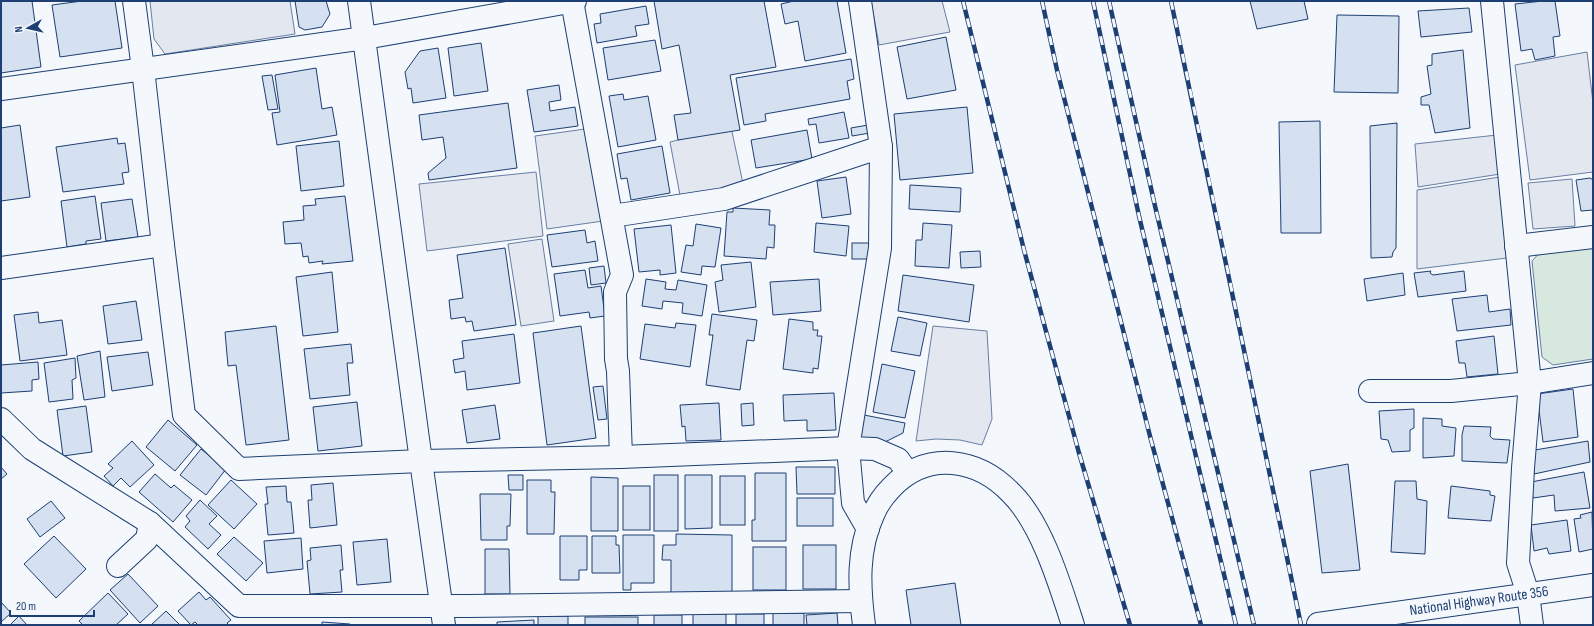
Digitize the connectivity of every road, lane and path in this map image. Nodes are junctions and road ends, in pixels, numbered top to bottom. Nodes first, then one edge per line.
1 (134, 1) edge
2 (359, 1) edge
3 (573, 1) edge
4 (860, 1) edge
5 (1492, 1) edge
6 (365, 38) junction
7 (143, 69) junction
8 (1, 89) edge
9 (881, 147) junction
10 (612, 216) junction
11 (1593, 237) edge
12 (162, 245) junction
13 (1516, 246) junction
14 (1, 268) edge
15 (1593, 373) edge
16 (1530, 383) junction
17 (1370, 391) dead end
18 (1, 419) edge
19 (848, 448) junction
20 (621, 457) junction
21 (421, 461) junction
22 (908, 473) junction
23 (150, 523) junction
24 (868, 529) junction
25 (118, 566) dead end
26 (1593, 585) edge
27 (1528, 594) junction
28 (861, 601) junction
29 (443, 616) edge
30 (1070, 618) edge
31 (1318, 624) dead end
32 (864, 625) edge
33 (1532, 625) edge

1 - 7 main road
2 - 6 main road
3 - 6 main road
3 - 10 main road
4 - 9 main road
5 - 13 main road
6 - 7 main road
6 - 21 main road
7 - 8 main road
7 - 12 main road
9 - 10 main road
9 - 19 main road
10 - 20 main road
11 - 13 main road
12 - 14 main road
12 - 21 main road
13 - 16 main road
15 - 16 main road
16 - 17 main road
16 - 27 main road
18 - 23 main road
19 - 20 main road
19 - 22 main road
19 - 24 main road
20 - 21 main road
21 - 29 main road
22 - 24 main road
22 - 30 main road
23 - 25 main road
23 - 29 main road
24 - 28 main road
26 - 27 main road, National Highway Route 356
27 - 31 main road, National Highway Route 356
27 - 33 main road
28 - 29 main road
28 - 32 main road

